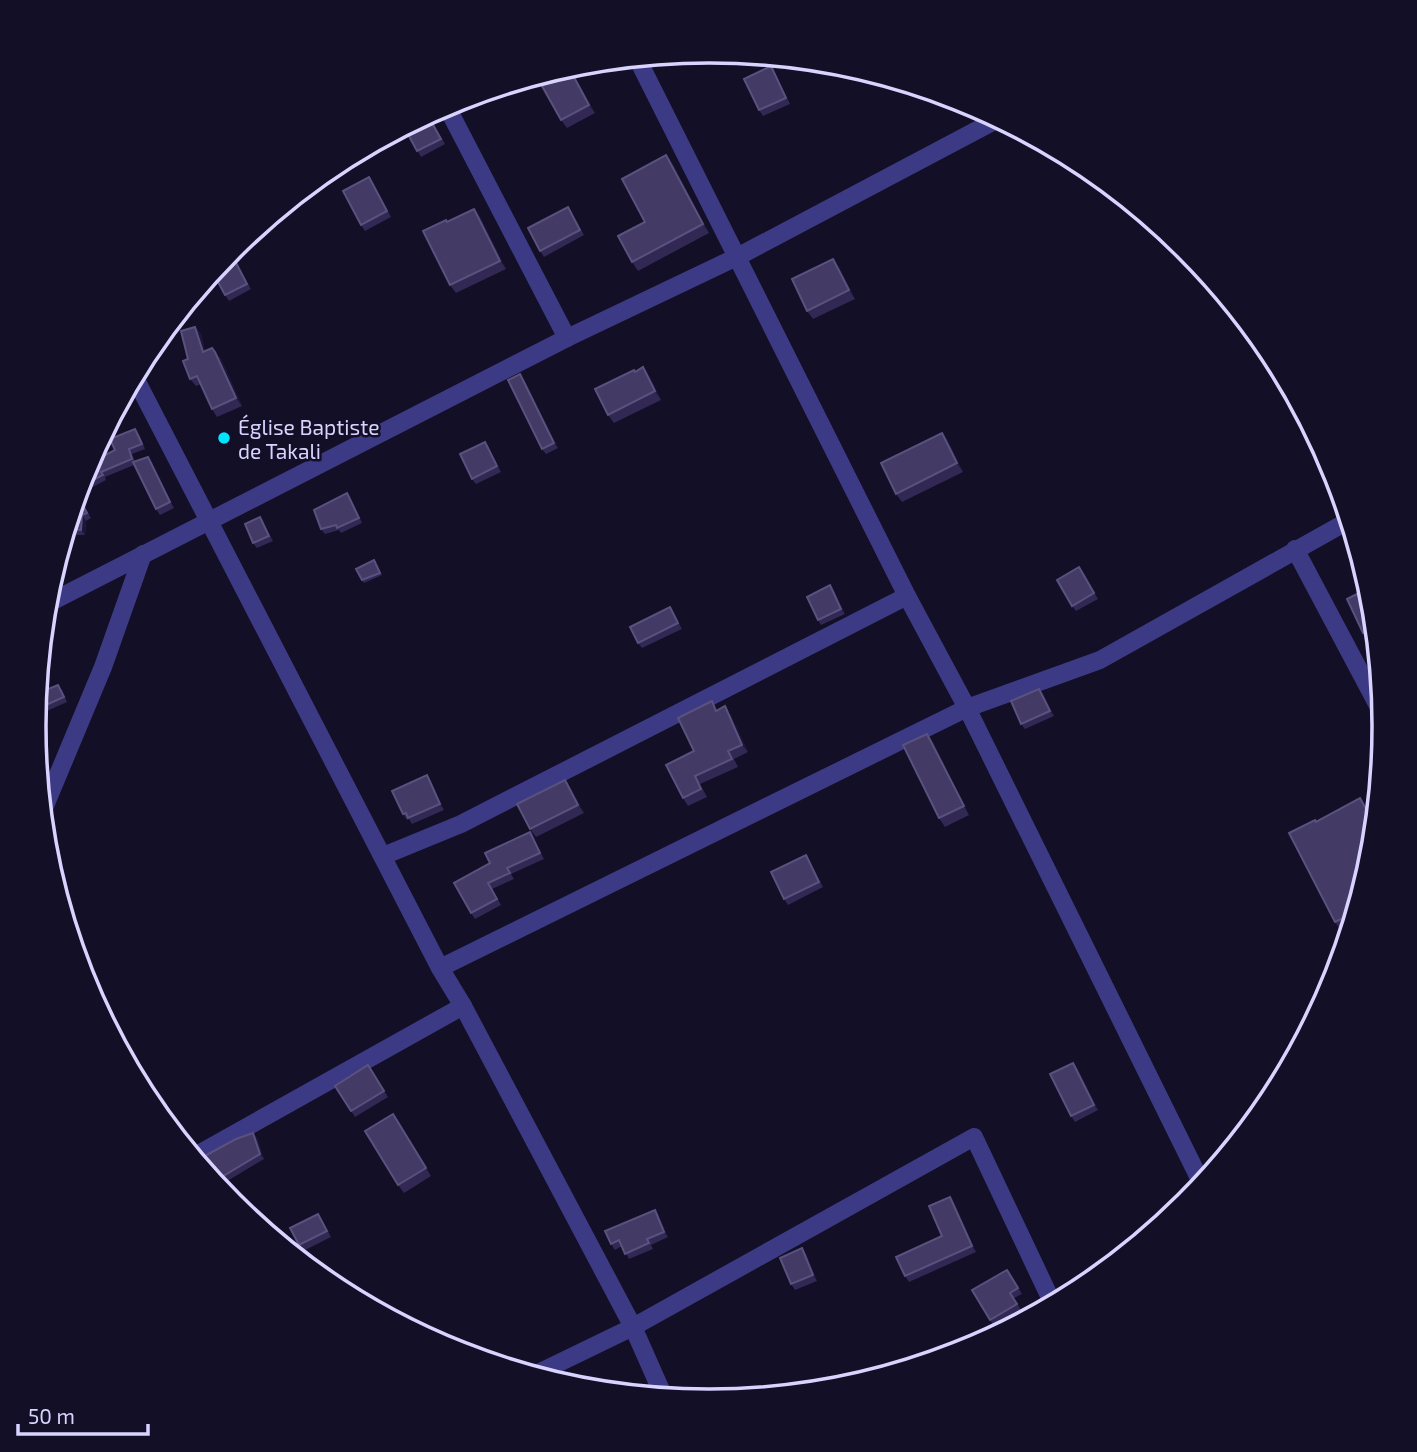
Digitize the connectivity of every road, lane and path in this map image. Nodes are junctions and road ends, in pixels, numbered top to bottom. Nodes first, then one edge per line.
1 (641, 67) edge
2 (451, 115) edge
3 (988, 125) edge
4 (738, 256) junction
5 (567, 338) junction
6 (139, 386) edge
7 (209, 520) junction
8 (1340, 525) edge
9 (1295, 549) junction
10 (143, 554) junction
11 (907, 596) junction
12 (58, 598) edge
13 (1370, 691) edge
14 (967, 708) junction
15 (49, 795) edge
16 (383, 856) junction
17 (440, 968) junction
18 (463, 1006) junction
19 (201, 1152) edge
20 (1197, 1174) edge
21 (1049, 1295) edge
22 (633, 1326) junction
23 (547, 1368) edge
24 (660, 1387) edge

1 - 4 street
2 - 5 street
3 - 4 street
4 - 5 street
4 - 11 street
5 - 7 street
6 - 7 street
7 - 10 street
7 - 16 street
8 - 9 street
9 - 13 street
9 - 14 street
10 - 12 street
10 - 15 street
11 - 14 street
11 - 16 street
14 - 17 street
14 - 20 street
16 - 17 street
17 - 18 street
18 - 19 street
18 - 22 street
21 - 22 street
22 - 23 street
22 - 24 street

